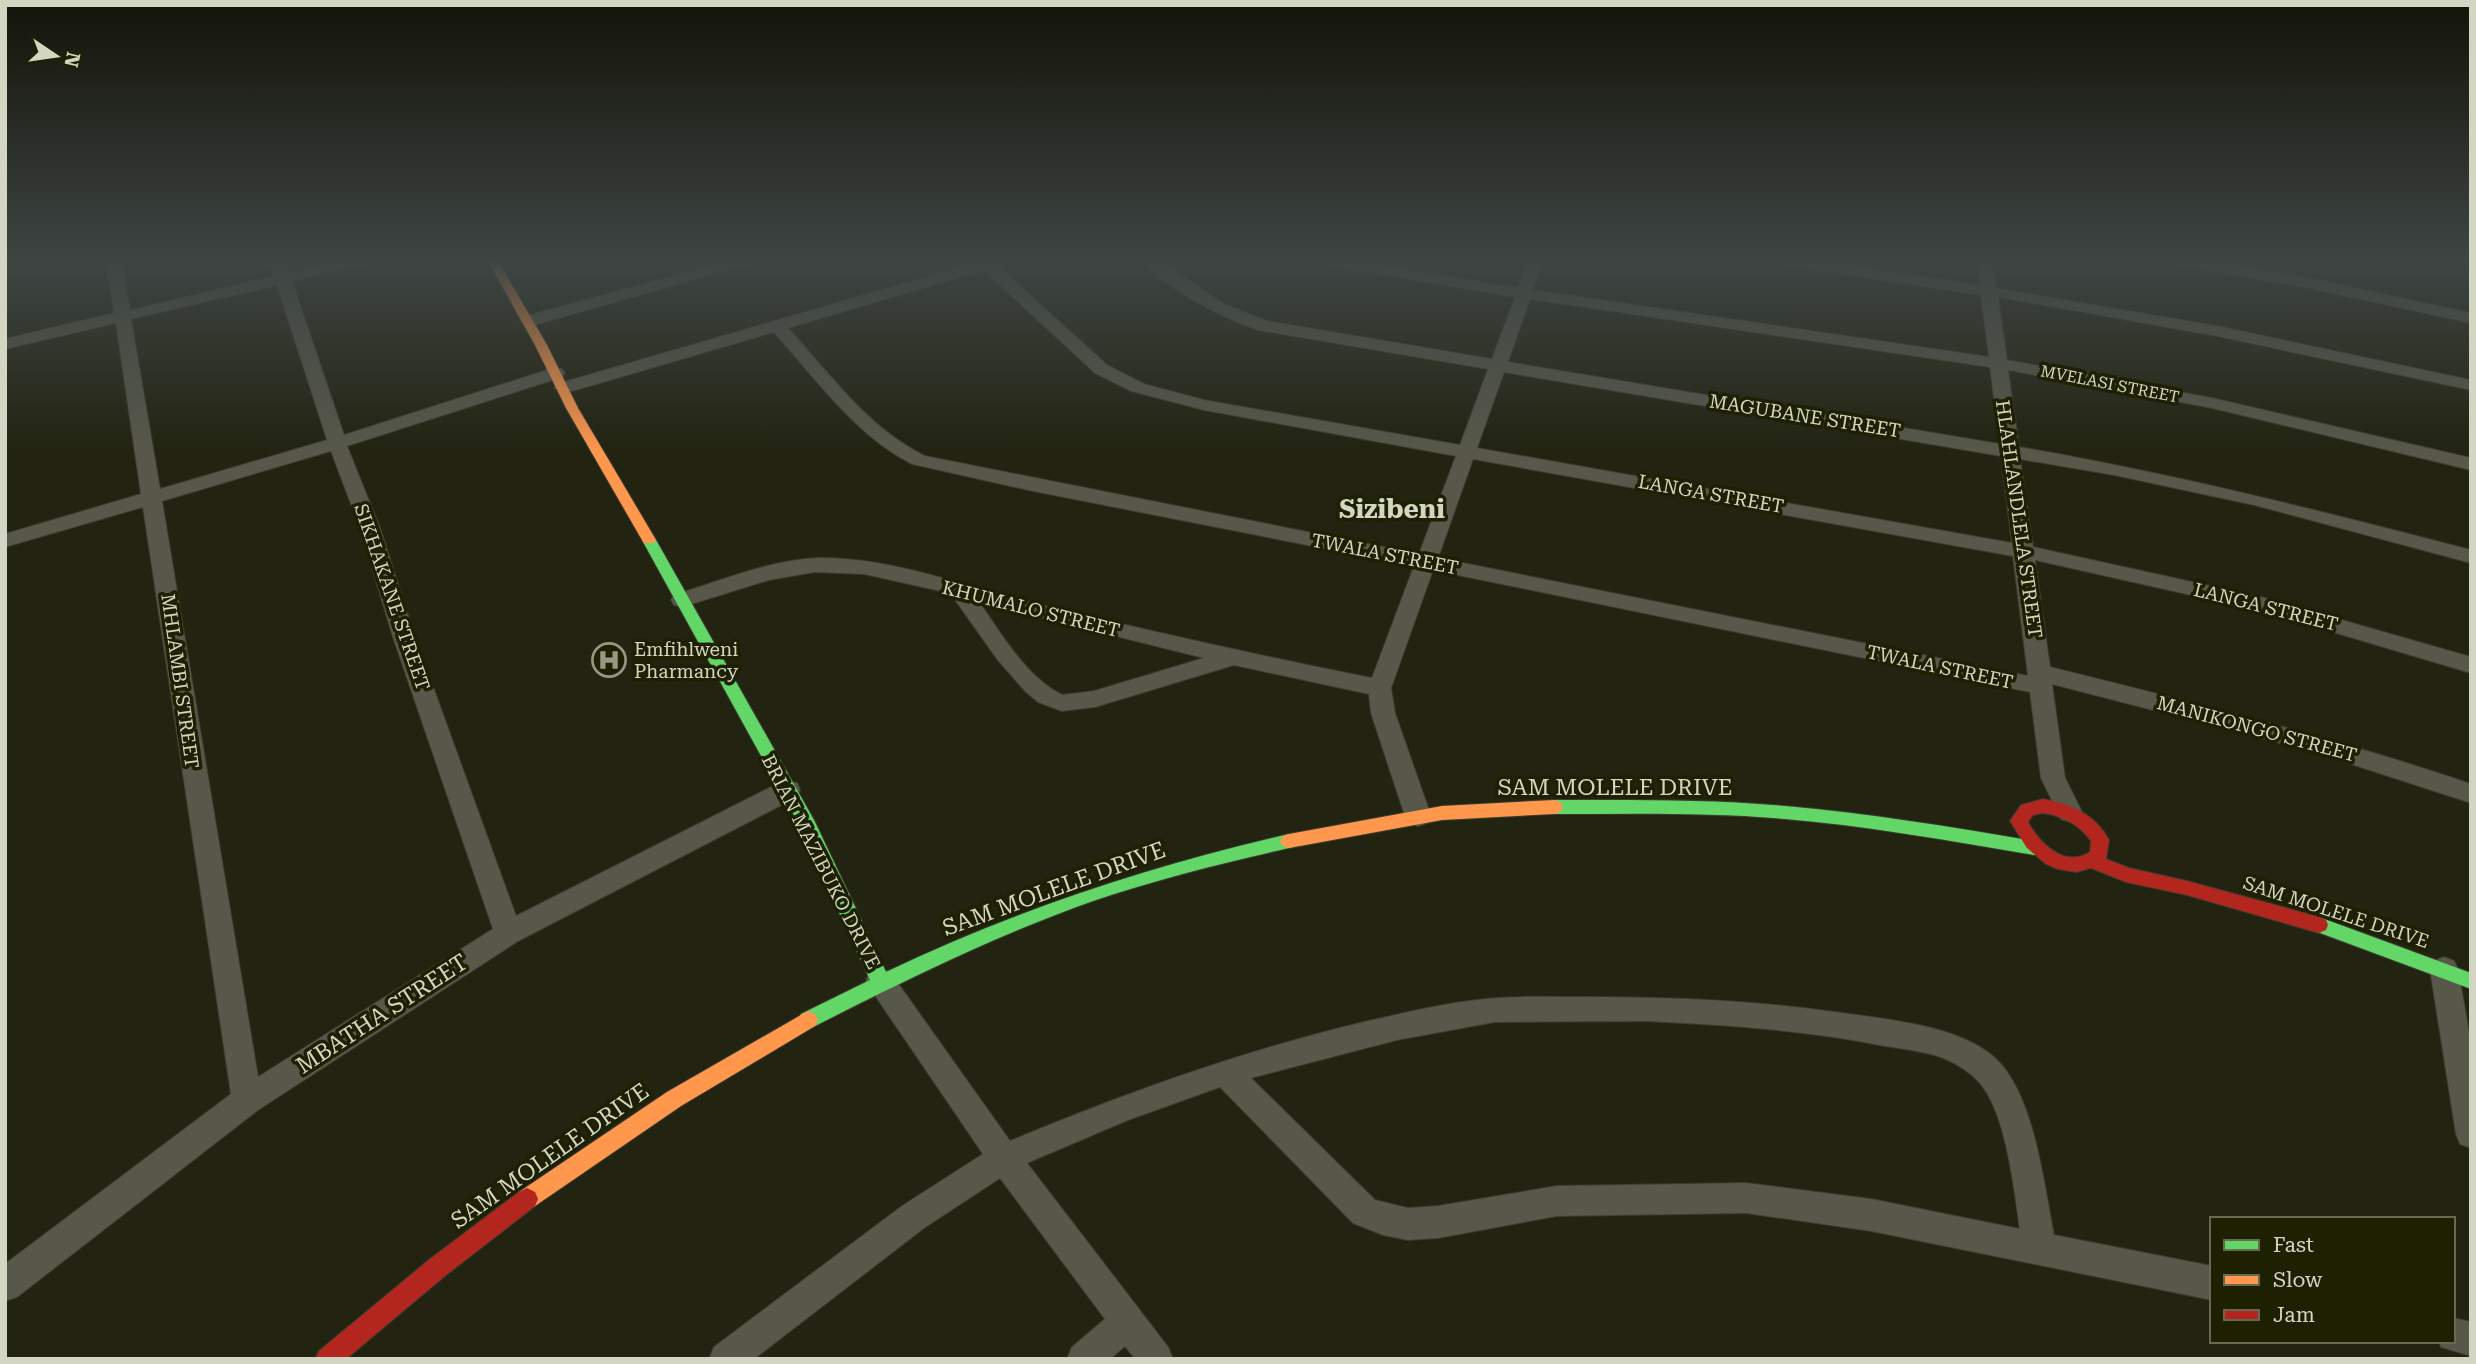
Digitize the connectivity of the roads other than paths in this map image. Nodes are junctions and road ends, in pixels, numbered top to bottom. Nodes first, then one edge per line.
1 (87, 325) edge
2 (125, 325) edge
3 (298, 325) edge
4 (530, 325) edge
5 (783, 325) edge
6 (1056, 325) edge
7 (1264, 325) edge
8 (1512, 325) edge
9 (1738, 325) edge
10 (1993, 325) edge
11 (2175, 325) edge
12 (778, 326) junction
13 (5, 344) edge
14 (1997, 363) junction
15 (1497, 366) junction
16 (560, 381) junction
17 (2471, 385) edge
18 (338, 443) junction
19 (1467, 450) junction
20 (2009, 450) junction
21 (2471, 464) edge
22 (154, 498) junction
23 (5, 541) edge
24 (2022, 551) junction
25 (2471, 557) edge
26 (1426, 562) junction
27 (960, 592) junction
28 (682, 600) junction
29 (1230, 658) junction
30 (2471, 665) edge
31 (2042, 680) junction
32 (1380, 688) junction
33 (2053, 778) junction
34 (788, 790) junction
35 (2471, 794) edge
36 (2043, 806) junction
37 (2070, 812) junction
38 (1418, 816) junction
39 (2020, 821) junction
40 (1955, 833) junction
41 (2099, 840) junction
42 (2034, 848) junction
43 (2116, 850) dead end
44 (2136, 860) dead end
45 (2092, 861) junction
46 (2187, 888) junction
47 (508, 933) junction
48 (2444, 969) junction
49 (880, 980) junction
50 (2471, 981) edge
51 (1225, 1072) junction
52 (247, 1100) junction
53 (2471, 1134) edge
54 (1004, 1158) junction
55 (2040, 1249) junction
56 (2210, 1283) edge
57 (5, 1285) edge
58 (1127, 1322) junction
59 (327, 1359) edge
60 (726, 1359) edge
61 (1084, 1359) edge
62 (1156, 1359) edge

1 - 13 street
2 - 22 street, MHLAMBI STREET
3 - 18 street, SIKHAKANE STREET
4 - 16 street, BRIAN MAZIBUKO DRIVE
5 - 12 street
6 - 19 street, LANGA STREET
7 - 15 street, MAGUBANE STREET
8 - 15 street
9 - 14 street, MVELASI STREET
10 - 14 street, HLAHLANDLELA STREET
11 - 17 street
12 - 16 street
12 - 26 street, TWALA STREET
14 - 20 street, HLAHLANDLELA STREET
14 - 21 street, MVELASI STREET
15 - 19 street
15 - 20 street, MAGUBANE STREET
16 - 18 street
16 - 28 street, BRIAN MAZIBUKO DRIVE
18 - 22 street
18 - 47 street, SIKHAKANE STREET
19 - 24 street, LANGA STREET
19 - 26 street
20 - 24 street, HLAHLANDLELA STREET
20 - 25 street, MAGUBANE STREET
22 - 23 street
22 - 52 street, MHLAMBI STREET
24 - 30 street, LANGA STREET
24 - 31 street, HLAHLANDLELA STREET
26 - 31 street, TWALA STREET
26 - 32 street
27 - 28 street, KHUMALO STREET
27 - 29 street, KHUMALO STREET
27 - 29 street
28 - 34 street, BRIAN MAZIBUKO DRIVE
29 - 32 street, KHUMALO STREET
31 - 33 street, HLAHLANDLELA STREET
31 - 35 street, MANIKONGO STREET
32 - 38 street
33 - 36 street, HLAHLANDLELA STREET
33 - 37 street, HLAHLANDLELA STREET
34 - 47 street, MBATHA STREET
34 - 49 street, BRIAN MAZIBUKO DRIVE
36 - 37 street
36 - 39 street, SAM MOLELE DRIVE
37 - 41 street
38 - 40 street, SAM MOLELE DRIVE
38 - 49 street, SAM MOLELE DRIVE
39 - 40 street, SAM MOLELE DRIVE
39 - 42 street
40 - 42 street, SAM MOLELE DRIVE
41 - 43 street
41 - 45 street
42 - 45 street, SAM MOLELE DRIVE
44 - 46 street, SAM MOLELE DRIVE
45 - 46 street, SAM MOLELE DRIVE
46 - 48 street, SAM MOLELE DRIVE
47 - 52 street, MBATHA STREET
48 - 50 street, SAM MOLELE DRIVE
48 - 53 street
49 - 54 street, BRIAN MAZIBUKO DRIVE
49 - 59 street, SAM MOLELE DRIVE
51 - 54 street
51 - 55 street
51 - 55 street
52 - 57 street, MBATHA STREET
54 - 58 street, BRIAN MAZIBUKO DRIVE
54 - 60 street
55 - 56 street
58 - 61 street
58 - 62 street, BRIAN MAZIBUKO DRIVE

